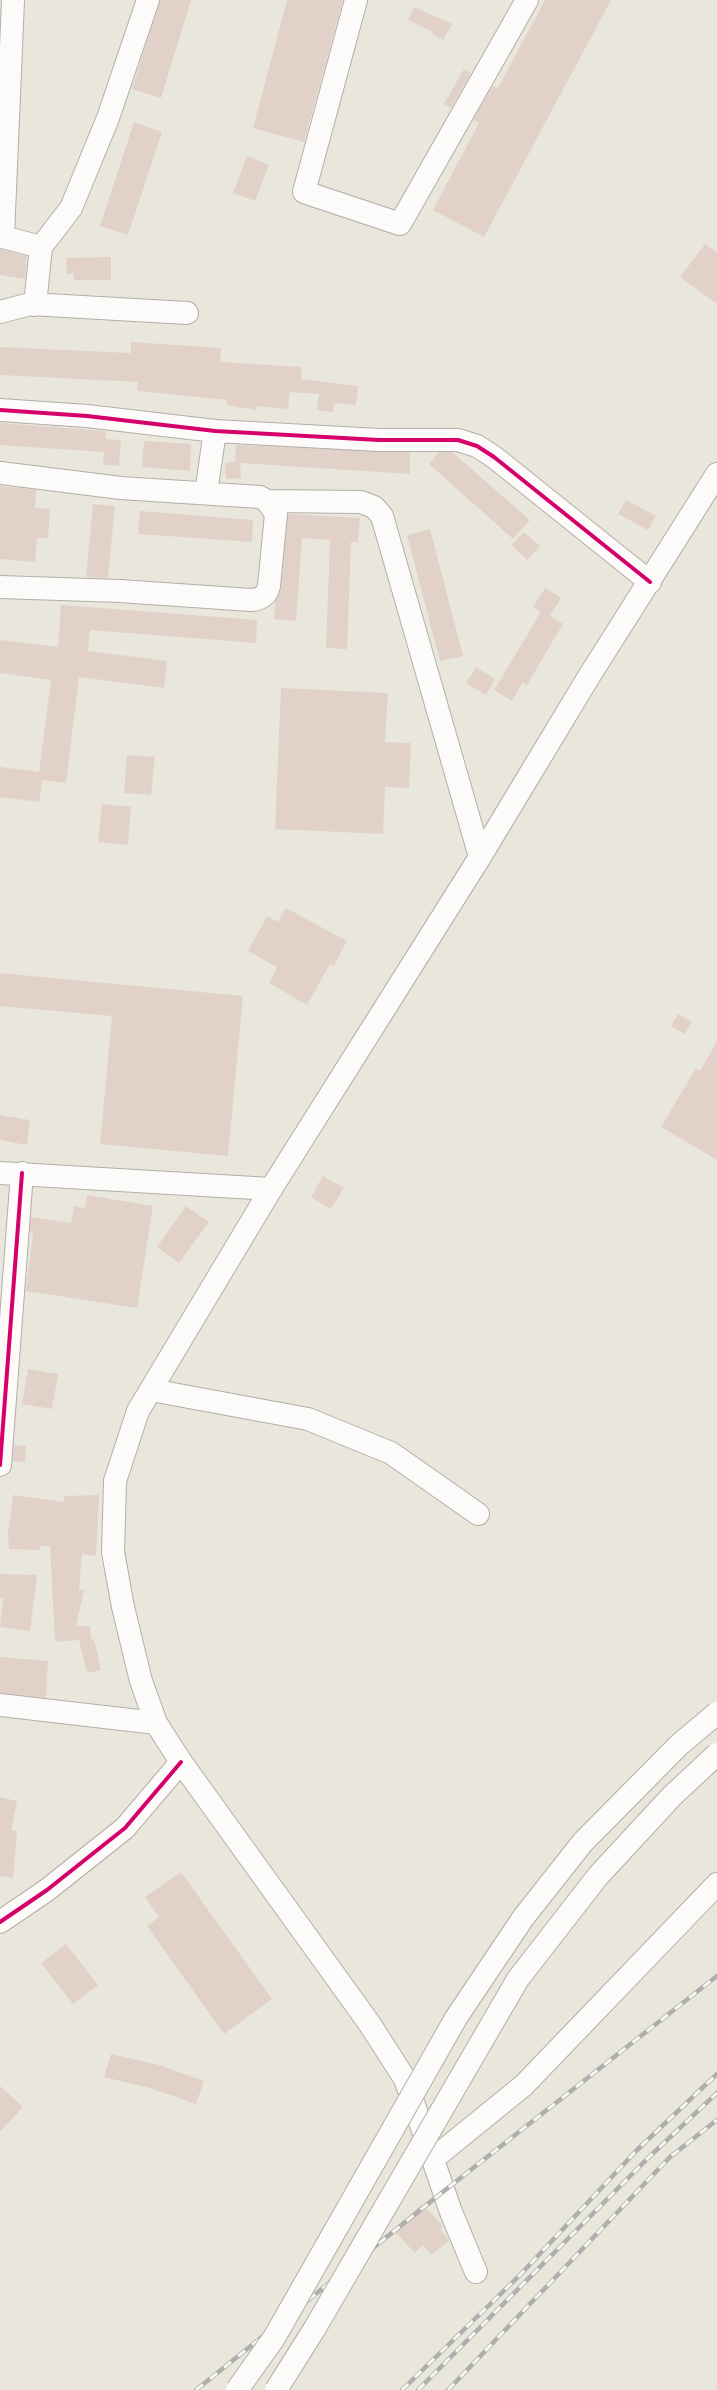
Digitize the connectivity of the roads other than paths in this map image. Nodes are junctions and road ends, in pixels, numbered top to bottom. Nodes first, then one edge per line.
1 (13, 0) edge
2 (148, 0) edge
3 (356, 0) edge
4 (527, 0) edge
5 (41, 247) junction
6 (35, 305) junction
7 (0, 312) edge
8 (187, 313) dead end
9 (0, 410) edge
10 (215, 431) junction
11 (0, 473) edge
12 (717, 474) edge
13 (206, 493) junction
14 (267, 501) junction
15 (650, 582) junction
16 (0, 587) edge
17 (480, 857) junction
18 (0, 1173) edge
19 (22, 1173) junction
20 (271, 1189) junction
21 (151, 1390) junction
22 (0, 1465) edge
23 (478, 1514) dead end
24 (0, 1705) edge
25 (717, 1713) edge
26 (156, 1723) junction
27 (717, 1754) edge
28 (181, 1762) junction
29 (717, 1884) edge
30 (0, 1922) edge
31 (433, 2159) junction
32 (476, 2272) dead end
33 (237, 2390) edge
34 (276, 2390) edge

1 - 5 main road
2 - 5 main road
3 - 4 main road
5 - 6 main road
6 - 7 main road
6 - 8 main road
9 - 10 main road
10 - 13 main road
10 - 15 main road
11 - 13 main road
12 - 15 main road
13 - 14 main road
14 - 16 main road
14 - 17 main road
15 - 17 main road
17 - 20 main road
18 - 19 main road
19 - 20 main road
19 - 22 main road
20 - 21 main road
21 - 23 main road
21 - 26 main road
24 - 26 main road
25 - 33 main road, bridge
26 - 28 main road
27 - 34 main road, bridge
28 - 30 main road
28 - 31 main road
29 - 31 main road
31 - 32 main road

